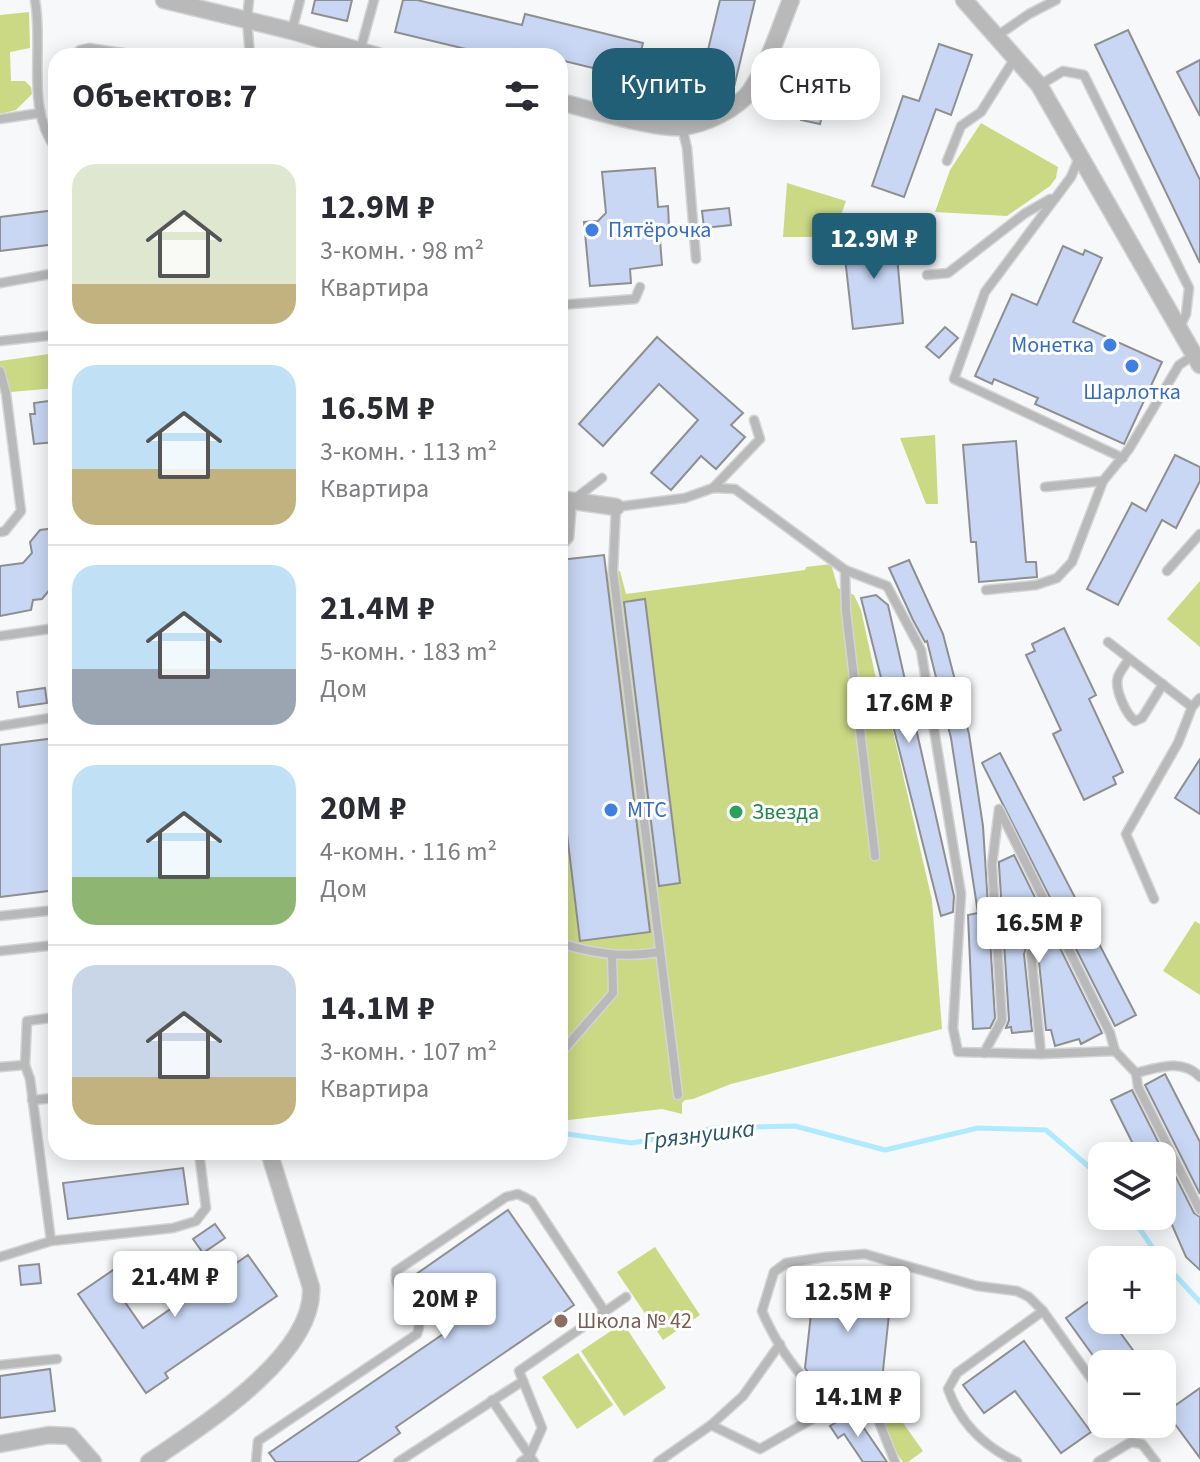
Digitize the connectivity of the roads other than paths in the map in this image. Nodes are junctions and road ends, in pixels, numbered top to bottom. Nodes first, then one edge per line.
1 (35, 0) edge
2 (164, 0) edge
3 (249, 0) edge
4 (300, 0) edge
5 (374, 0) edge
6 (791, 0) edge
7 (964, 0) edge
8 (1056, 0) edge
9 (247, 20) junction
10 (292, 31) junction
11 (997, 36) junction
12 (249, 48) edge
13 (350, 48) edge
14 (361, 48) edge
15 (1015, 58) junction
16 (1039, 85) junction
17 (568, 104) edge
18 (40, 113) junction
19 (0, 119) edge
20 (682, 127) junction
21 (48, 138) edge
22 (1080, 157) junction
23 (947, 161) dead end
24 (1054, 197) junction
25 (696, 259) dead end
26 (48, 274) edge
27 (927, 275) dead end
28 (0, 283) edge
29 (640, 287) dead end
30 (568, 304) edge
31 (1179, 328) junction
32 (48, 336) edge
33 (0, 341) edge
34 (1197, 360) edge
35 (0, 371) edge
36 (754, 420) dead end
37 (1123, 458) junction
38 (602, 478) dead end
39 (1103, 481) junction
40 (1045, 487) dead end
41 (713, 488) junction
42 (568, 499) edge
43 (568, 500) edge
44 (616, 507) junction
45 (0, 532) edge
46 (1200, 534) edge
47 (845, 570) junction
48 (1167, 571) dead end
49 (986, 590) dead end
50 (48, 629) edge
51 (0, 636) edge
52 (1108, 642) dead end
53 (1129, 659) junction
54 (1163, 684) junction
55 (1200, 698) edge
56 (1192, 707) junction
57 (48, 718) edge
58 (0, 726) edge
59 (875, 856) dead end
60 (1154, 899) dead end
61 (48, 911) edge
62 (0, 916) edge
63 (568, 945) edge
64 (48, 946) edge
65 (0, 951) edge
66 (660, 952) junction
67 (1031, 953) dead end
68 (612, 955) junction
69 (48, 1018) edge
70 (568, 1045) edge
71 (1115, 1051) junction
72 (984, 1053) junction
73 (1041, 1054) junction
74 (25, 1065) junction
75 (0, 1067) edge
76 (1136, 1073) junction
77 (1200, 1077) edge
78 (678, 1095) dead end
79 (48, 1099) edge
80 (32, 1100) junction
81 (200, 1160) edge
82 (271, 1160) edge
83 (1200, 1210) edge
84 (51, 1241) junction
85 (0, 1257) edge
86 (626, 1297) dead end
87 (1043, 1311) junction
88 (605, 1312) junction
89 (780, 1344) junction
90 (57, 1359) dead end
91 (0, 1365) edge
92 (1088, 1374) edge
93 (523, 1381) junction
94 (808, 1383) dead end
95 (492, 1400) junction
96 (711, 1425) junction
97 (0, 1444) edge
98 (528, 1460) edge
99 (93, 1462) edge
100 (149, 1462) edge
101 (256, 1462) edge
102 (398, 1462) edge
103 (658, 1462) edge
104 (895, 1462) edge
105 (1017, 1462) edge
106 (1098, 1462) edge
107 (1156, 1462) edge

1 - 18 lane
2 - 9 street
3 - 9 lane
4 - 10 lane
5 - 14 lane
6 - 20 street
7 - 11 street
8 - 11 lane
9 - 10 street
9 - 12 lane
10 - 13 street
11 - 15 street
15 - 16 street
15 - 23 lane
16 - 22 street
16 - 31 lane
17 - 20 street
18 - 19 lane
18 - 21 lane
20 - 25 lane
22 - 24 lane
22 - 31 street
24 - 27 lane
24 - 37 lane
26 - 28 lane
29 - 30 lane
31 - 34 street
32 - 33 lane
34 - 37 lane
35 - 45 lane
36 - 41 lane
37 - 39 lane
38 - 42 lane
39 - 40 lane
39 - 49 lane
41 - 44 lane
41 - 47 lane
43 - 44 street
44 - 66 lane
46 - 48 lane
47 - 59 lane
47 - 72 lane
50 - 51 lane
52 - 53 lane
53 - 54 lane
53 - 54 lane
54 - 56 lane
55 - 56 lane
56 - 60 lane
57 - 58 lane
61 - 62 lane
63 - 68 lane
64 - 65 lane
66 - 68 lane
66 - 78 lane
67 - 73 lane
68 - 70 lane
69 - 74 lane
71 - 72 lane
71 - 73 lane
71 - 76 lane
72 - 73 lane
74 - 75 lane
74 - 80 lane
76 - 77 lane
76 - 83 lane
79 - 80 lane
80 - 84 lane
81 - 84 lane
82 - 100 street
84 - 85 lane
86 - 88 lane
87 - 89 lane
87 - 92 lane
87 - 105 lane
88 - 93 lane
88 - 101 lane
89 - 94 lane
89 - 96 lane
90 - 91 lane
93 - 95 lane
93 - 98 lane
95 - 98 lane
95 - 102 lane
96 - 103 lane
96 - 104 lane
97 - 99 street
106 - 107 lane

